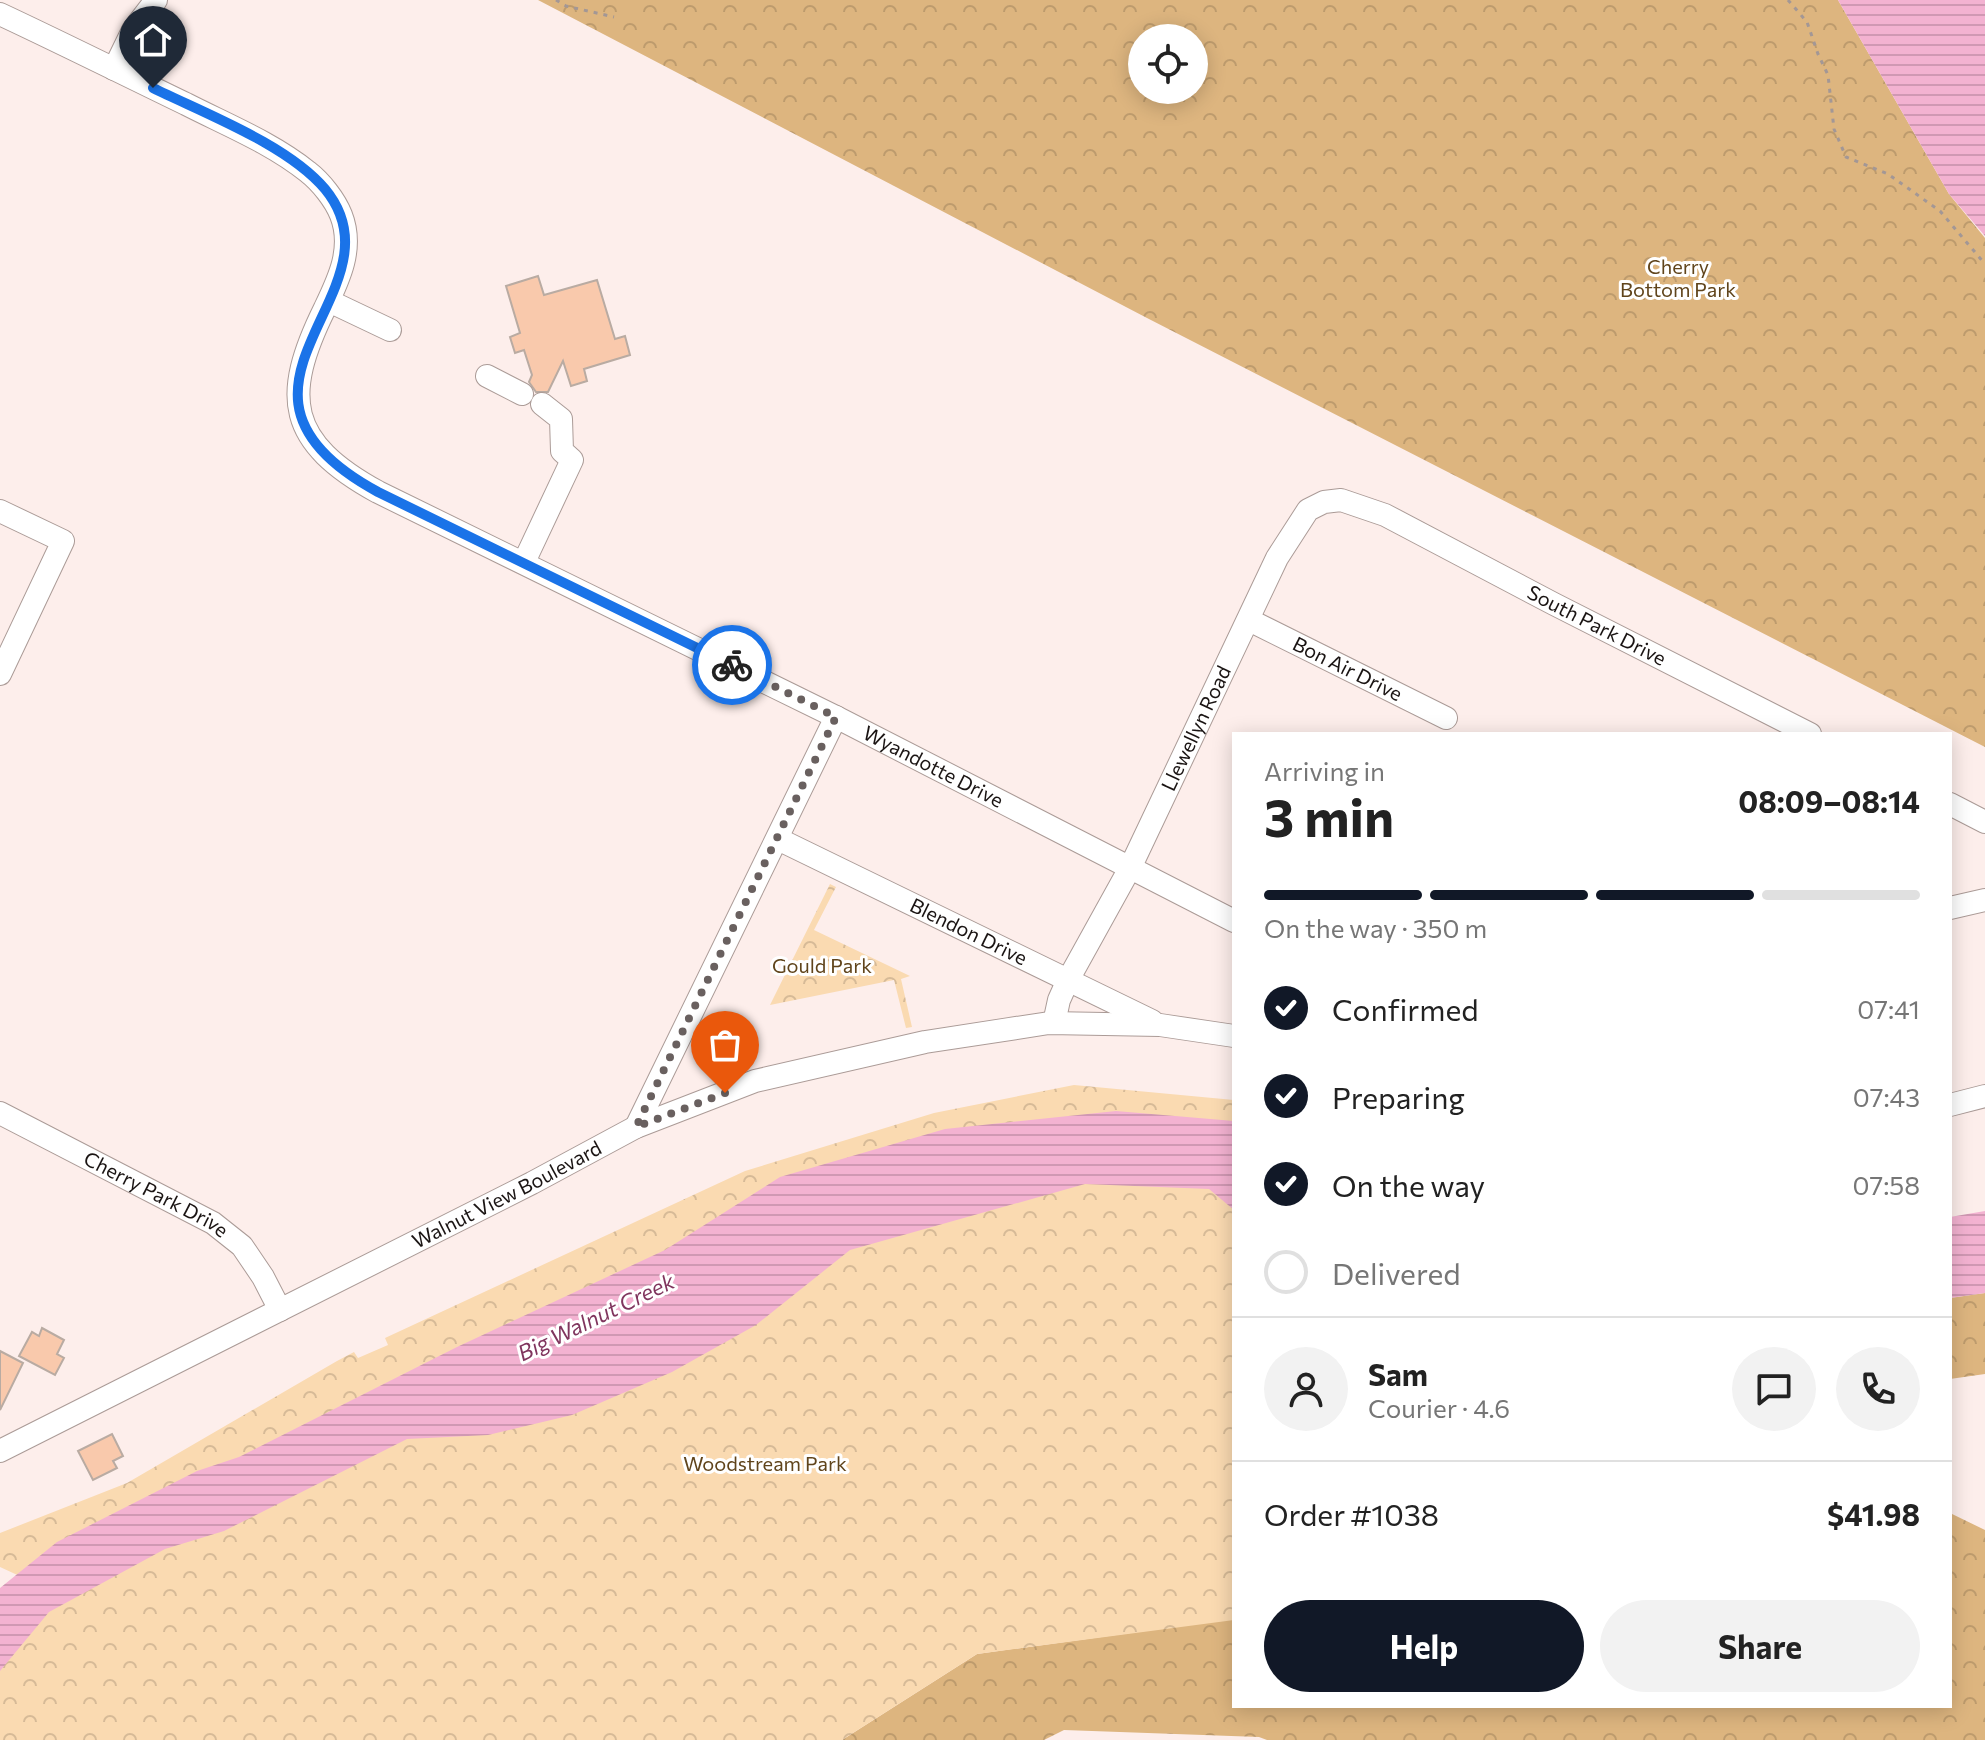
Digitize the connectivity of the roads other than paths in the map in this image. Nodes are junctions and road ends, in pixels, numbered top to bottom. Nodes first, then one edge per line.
1 (156, 0) edge
2 (0, 14) edge
3 (114, 69) junction
4 (329, 301) junction
5 (390, 330) dead end
6 (487, 376) dead end
7 (0, 511) edge
8 (1385, 515) joint
9 (524, 562) junction
10 (1249, 620) junction
11 (0, 674) edge
12 (836, 717) junction
13 (1446, 718) dead end
14 (1806, 732) edge
15 (1952, 805) edge
16 (1985, 822) edge
17 (778, 839) junction
18 (1130, 868) junction
19 (1985, 900) edge
20 (1952, 908) edge
21 (1232, 920) edge
22 (1068, 980) junction
23 (1054, 1023) junction
24 (1160, 1025) junction
25 (1232, 1036) edge
26 (1985, 1096) edge
27 (1952, 1104) edge
28 (0, 1113) edge
29 (636, 1127) junction
30 (280, 1310) junction
31 (0, 1451) edge

1 - 3 street
2 - 3 street, Wyandotte Drive
3 - 4 street, Wyandotte Drive
4 - 5 street
4 - 9 street, Wyandotte Drive
6 - 9 street
7 - 11 street
8 - 10 street, Llewellyn Road
8 - 14 street, South Park Drive
9 - 12 street, Wyandotte Drive
10 - 13 street, Bon Air Drive
10 - 18 street, Llewellyn Road
12 - 17 street
12 - 18 street, Wyandotte Drive
15 - 16 street
17 - 22 street, Blendon Drive
17 - 29 street
18 - 21 street, Wyandotte Drive
18 - 22 street, Llewellyn Road
19 - 20 street
22 - 23 street, Llewellyn Road
22 - 24 street, Blendon Drive
23 - 24 street, Walnut View Boulevard
23 - 29 street, Walnut View Boulevard
24 - 25 street, Walnut View Boulevard
26 - 27 street
28 - 30 street, Cherry Park Drive
29 - 30 street, Walnut View Boulevard
30 - 31 street, Walnut View Boulevard

